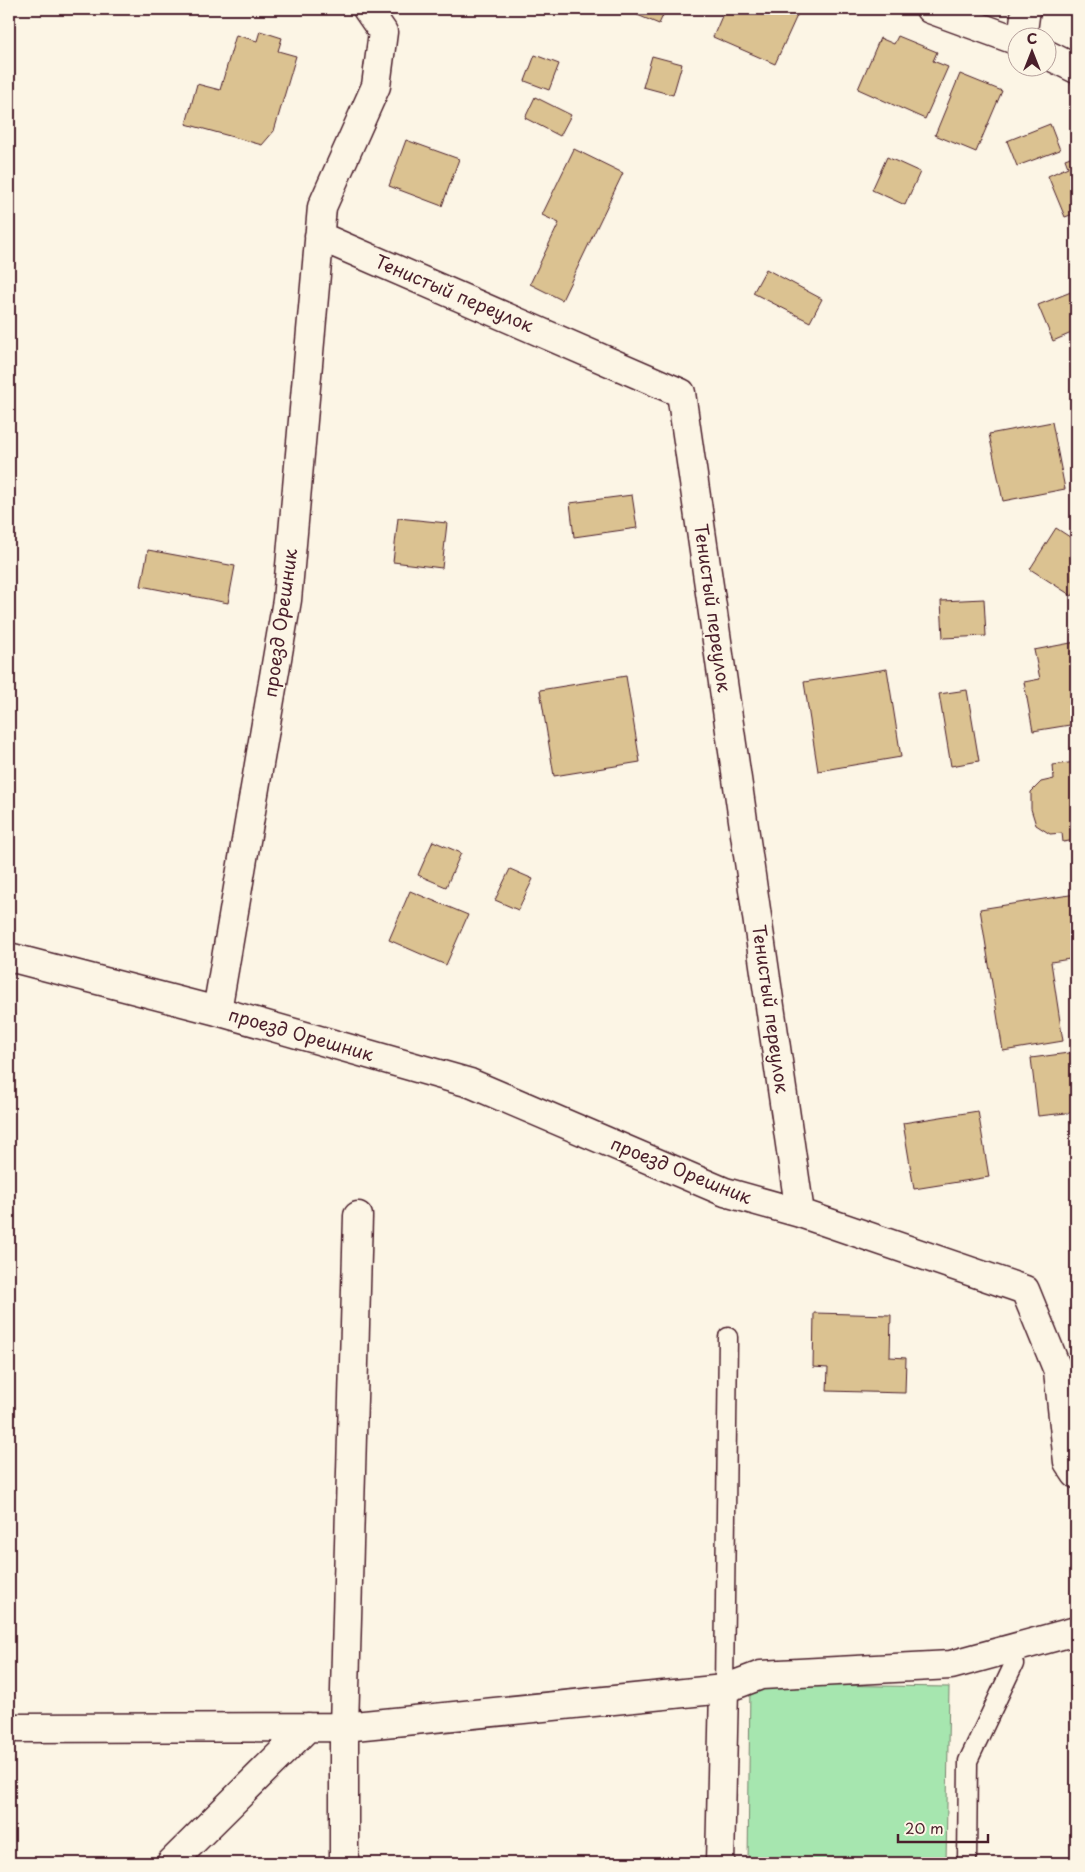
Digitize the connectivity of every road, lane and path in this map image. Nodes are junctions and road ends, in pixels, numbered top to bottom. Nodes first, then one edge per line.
1 (367, 9) edge
2 (930, 9) edge
3 (1026, 9) edge
4 (1023, 28) edge
5 (1008, 37) edge
6 (1058, 60) edge
7 (1076, 70) edge
8 (319, 236) junction
9 (9, 957) edge
10 (217, 1011) junction
11 (800, 1213) junction
12 (358, 1216) dead end
13 (728, 1336) dead end
14 (1076, 1474) edge
15 (1076, 1631) edge
16 (1014, 1664) dead end
17 (724, 1689) junction
18 (308, 1727) junction
19 (344, 1727) junction
20 (9, 1728) edge
21 (171, 1863) edge
22 (344, 1863) edge
23 (720, 1863) edge
24 (967, 1863) edge

1 - 8 street, проезд Орешник
2 - 5 street
3 - 4 street
6 - 7 street
8 - 10 street, проезд Орешник
8 - 11 street, Тенистый переулок
9 - 10 street
10 - 11 street, проезд Орешник
11 - 14 street, проезд Орешник
12 - 19 street
13 - 17 lane
15 - 17 street
16 - 24 lane
17 - 19 street
17 - 23 street
18 - 19 street
18 - 20 street
18 - 21 street
19 - 22 street

